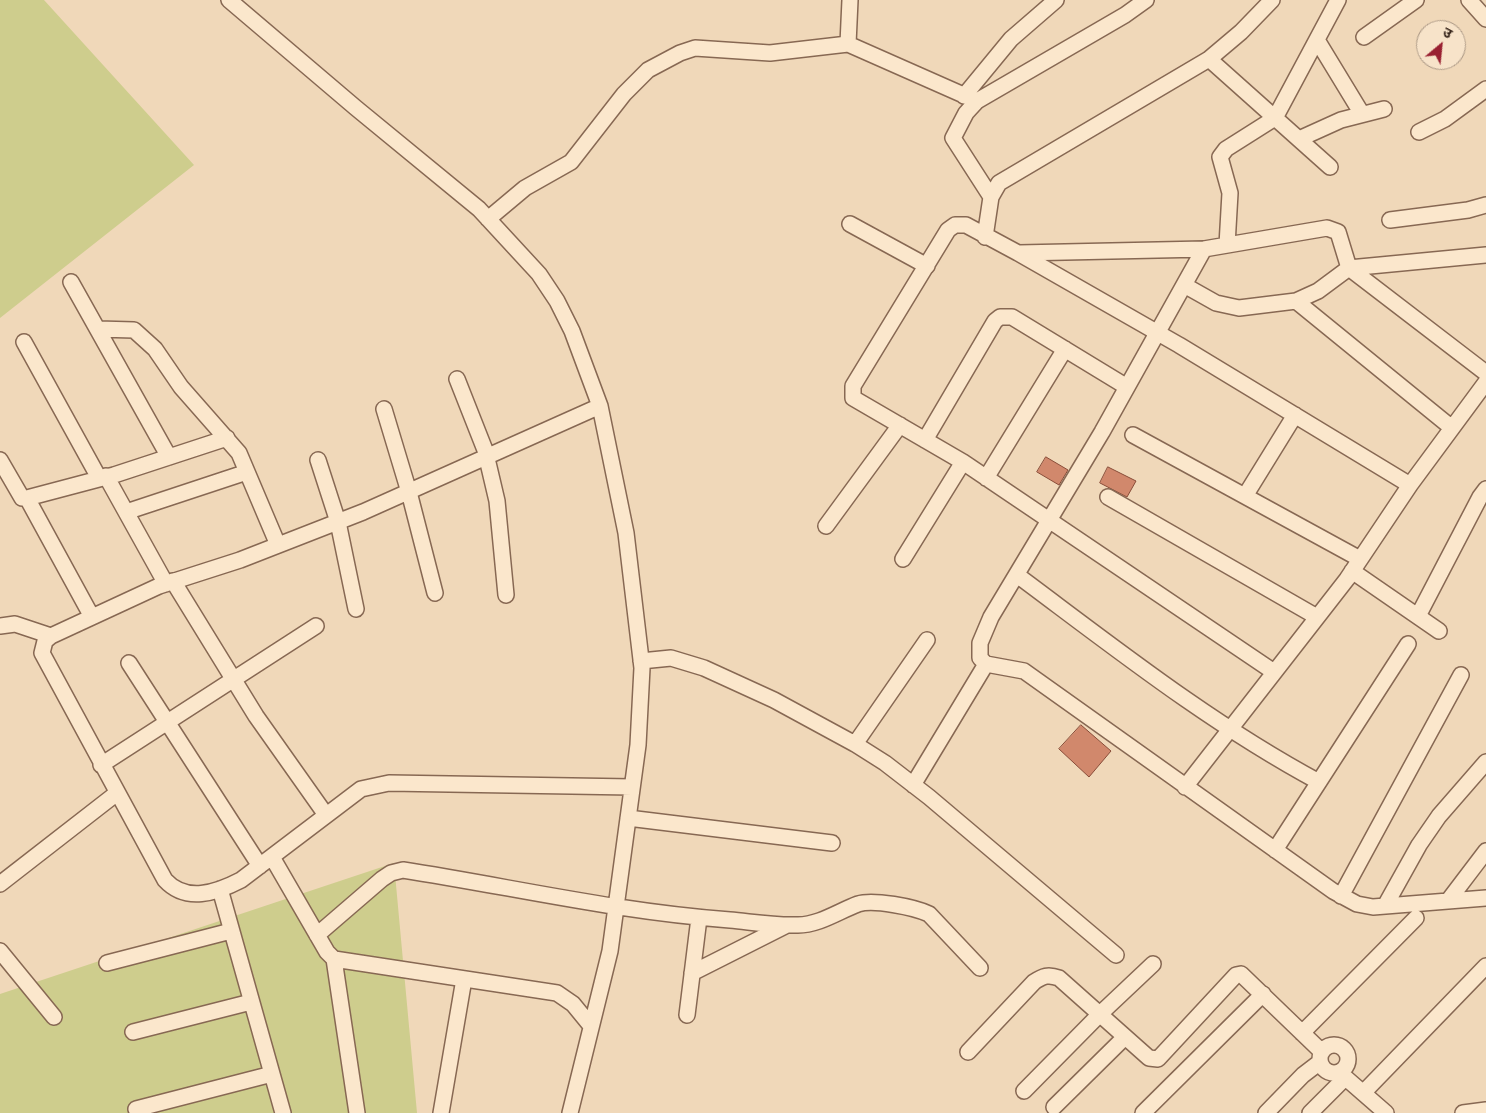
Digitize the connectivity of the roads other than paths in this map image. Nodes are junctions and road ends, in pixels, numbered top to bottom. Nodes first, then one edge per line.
1 (229, 0) edge
2 (850, 0) edge
3 (1146, 0) edge
4 (1272, 0) edge
5 (1338, 0) edge
6 (1416, 0) edge
7 (1469, 0) edge
8 (1052, 1) edge
9 (1486, 19) edge
10 (1364, 37) dead end
11 (1317, 40) junction
12 (848, 44) junction
13 (1209, 59) junction
14 (1486, 89) edge
15 (971, 98) junction
16 (1384, 110) dead end
17 (1362, 114) junction
18 (1275, 118) junction
19 (1419, 132) dead end
20 (1299, 139) junction
21 (1330, 167) dead end
22 (990, 197) junction
23 (1486, 205) edge
24 (488, 219) junction
25 (1390, 220) dead end
26 (850, 224) dead end
27 (985, 236) junction
28 (1226, 246) junction
29 (1204, 249) junction
30 (1018, 253) junction
31 (1486, 254) edge
32 (927, 266) junction
33 (1350, 268) junction
34 (71, 282) dead end
35 (1184, 285) junction
36 (1296, 301) junction
37 (98, 329) junction
38 (1157, 332) junction
39 (24, 342) dead end
40 (1065, 349) junction
41 (1486, 373) edge
42 (457, 379) dead end
43 (1486, 382) edge
44 (1127, 387) junction
45 (600, 406) junction
46 (384, 409) dead end
47 (1295, 415) junction
48 (900, 425) junction
49 (1452, 428) junction
50 (1133, 435) dead end
51 (227, 438) junction
52 (925, 440) junction
53 (169, 457) junction
54 (487, 458) junction
55 (0, 460) edge
56 (318, 460) dead end
57 (963, 462) junction
58 (248, 472) junction
59 (103, 477) junction
60 (986, 478) junction
61 (1410, 485) junction
62 (1486, 490) edge
63 (409, 492) junction
64 (1246, 496) junction
65 (1108, 497) dead end
66 (27, 498) junction
67 (126, 512) junction
68 (1050, 520) junction
69 (338, 522) junction
70 (826, 526) dead end
71 (278, 545) junction
72 (903, 558) dead end
73 (1356, 565) junction
74 (1017, 575) junction
75 (170, 582) junction
76 (434, 593) dead end
77 (506, 596) dead end
78 (356, 609) dead end
79 (1418, 616) junction
80 (92, 617) junction
81 (1317, 618) junction
82 (0, 626) edge
83 (316, 626) dead end
84 (1439, 631) dead end
85 (51, 636) junction
86 (926, 640) dead end
87 (1408, 644) dead end
88 (641, 661) junction
89 (129, 663) dead end
90 (986, 664) junction
91 (1274, 672) junction
92 (1462, 675) dead end
93 (233, 678) junction
94 (168, 721) junction
95 (1229, 730) junction
96 (855, 744) junction
97 (1486, 762) edge
98 (101, 765) junction
99 (1319, 782) junction
100 (913, 785) junction
101 (632, 787) junction
102 (1185, 787) junction
103 (117, 793) junction
104 (326, 815) junction
105 (628, 818) junction
106 (832, 843) dead end
107 (1275, 850) junction
108 (1486, 851) edge
109 (266, 861) junction
110 (0, 884) edge
111 (220, 889) junction
112 (1342, 896) junction
113 (1486, 898) edge
114 (1448, 901) junction
115 (1385, 906) junction
116 (616, 908) junction
117 (699, 918) junction
118 (1416, 918) dead end
119 (788, 925) junction
120 (231, 931) junction
121 (317, 935) junction
122 (0, 951) edge
123 (1116, 955) dead end
124 (334, 958) junction
125 (107, 963) dead end
126 (1153, 964) dead end
127 (1486, 966) edge
128 (980, 968) dead end
129 (692, 973) junction
130 (464, 979) junction
131 (1263, 994) junction
132 (251, 1002) junction
133 (1100, 1014) junction
134 (687, 1015) dead end
135 (54, 1017) dead end
136 (591, 1026) junction
137 (133, 1032) dead end
138 (1302, 1033) junction
139 (1125, 1037) junction
140 (968, 1052) dead end
141 (1321, 1057) junction
142 (272, 1074) junction
143 (1342, 1075) junction
144 (1024, 1092) dead end
145 (1363, 1093) junction
146 (1054, 1107) dead end
147 (136, 1109) dead end
148 (283, 1113) edge
149 (357, 1113) edge
150 (441, 1113) edge
151 (570, 1113) edge
152 (1144, 1113) edge
153 (1266, 1113) edge
154 (1310, 1113) edge
155 (1386, 1113) edge

1 - 24 street
2 - 12 street
3 - 15 street
4 - 13 street
5 - 11 street
6 - 10 street
7 - 9 street
8 - 15 street
11 - 17 street
11 - 18 street
12 - 15 street
12 - 24 street
13 - 18 street
13 - 22 street
14 - 19 street
15 - 22 street
16 - 17 street
17 - 20 street
18 - 20 street
18 - 28 street
20 - 21 street
22 - 27 street
23 - 25 street
24 - 45 street
26 - 32 street
27 - 30 street
27 - 32 street
28 - 29 street
28 - 33 street
29 - 30 street
29 - 35 street
30 - 38 street
31 - 33 street
32 - 48 street
33 - 36 street
33 - 41 street
34 - 37 street
35 - 36 street
35 - 38 street
36 - 49 street
37 - 51 street
37 - 53 street
38 - 44 street
38 - 47 street
39 - 59 street
40 - 44 street
40 - 52 street
40 - 60 street
42 - 54 street
43 - 49 street
44 - 68 street
45 - 54 street
45 - 88 street
46 - 63 street
47 - 61 street
47 - 64 street
48 - 52 street
48 - 70 street
49 - 61 street
50 - 64 street
51 - 53 street
51 - 58 street
52 - 57 street
53 - 59 street
54 - 63 street
54 - 77 street
55 - 66 street
56 - 69 street
57 - 60 street
57 - 72 street
58 - 67 street
58 - 71 street
59 - 66 street
59 - 67 street
60 - 68 street
61 - 73 street
62 - 79 street
63 - 69 street
63 - 76 street
64 - 73 street
65 - 81 street
66 - 80 street
67 - 75 street
68 - 74 street
68 - 91 street
69 - 71 street
69 - 78 street
71 - 75 street
73 - 79 street
73 - 81 street
74 - 90 street
74 - 95 street
75 - 80 street
75 - 93 street
79 - 84 street
80 - 85 street
81 - 91 street
82 - 85 street
83 - 93 street
85 - 98 street
86 - 96 street
87 - 99 street
88 - 96 street
88 - 101 street
89 - 94 street
90 - 100 street
90 - 102 street
91 - 95 street
92 - 112 street
93 - 94 street
93 - 104 street
94 - 98 street
94 - 109 street
95 - 99 street
95 - 102 street
96 - 100 street
97 - 115 street
98 - 103 street
99 - 107 street
100 - 123 street
101 - 104 street
101 - 105 street
102 - 107 street
103 - 110 street
103 - 111 street
104 - 109 street
105 - 106 street
105 - 116 street
107 - 112 street
108 - 114 street
109 - 111 street
109 - 121 street
111 - 120 street
112 - 115 street
113 - 114 street
114 - 115 street
116 - 117 street
116 - 121 street
116 - 136 street
117 - 119 street
117 - 129 street
118 - 138 street
119 - 128 street
119 - 129 street
120 - 125 street
120 - 132 street
121 - 124 street
122 - 135 street
124 - 130 street
124 - 149 street
126 - 133 street
127 - 145 street
129 - 134 street
130 - 136 street
130 - 150 street
131 - 138 street
131 - 139 street
131 - 152 street
132 - 137 street
132 - 142 street
133 - 139 street
133 - 140 street
133 - 144 street
136 - 151 street
138 - 141 street
139 - 146 street
141 - 143 street
141 - 143 street
141 - 153 street
142 - 147 street
142 - 148 street
143 - 145 street
143 - 154 street
145 - 155 street

